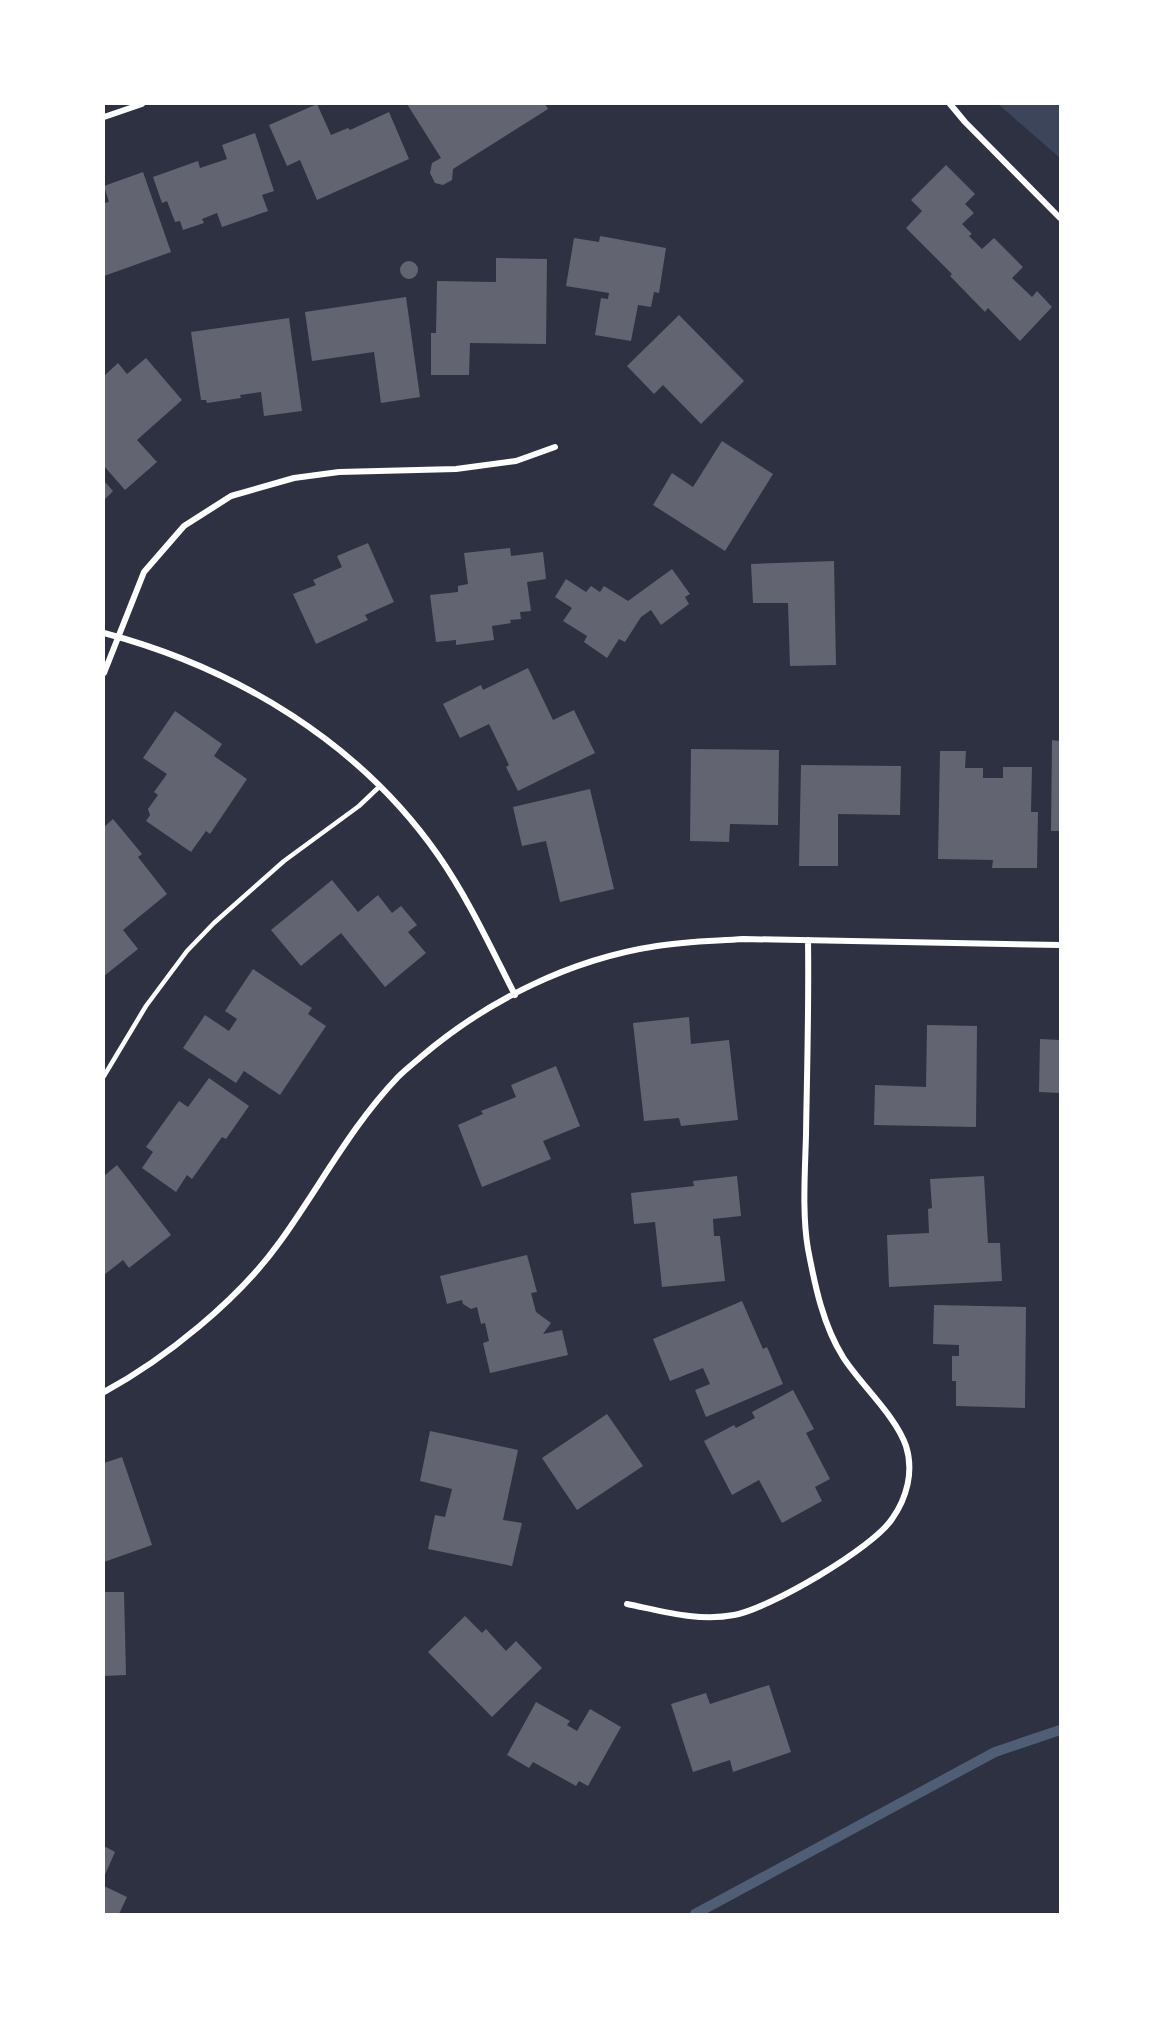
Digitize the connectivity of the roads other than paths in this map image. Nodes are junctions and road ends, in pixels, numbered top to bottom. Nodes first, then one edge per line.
1 (142, 104) edge
2 (951, 104) edge
3 (104, 117) edge
4 (1060, 218) edge
5 (555, 447) dead end
6 (104, 633) edge
7 (119, 637) junction
8 (104, 673) edge
9 (380, 786) junction
10 (808, 940) junction
11 (1060, 945) edge
12 (515, 995) junction
13 (104, 1076) edge
14 (104, 1392) edge
15 (627, 1604) dead end

1 - 3 street
2 - 4 street
5 - 7 street
6 - 7 street
7 - 8 street
7 - 9 street
9 - 12 street
9 - 13 lane
10 - 11 street
10 - 12 street
10 - 15 street
12 - 14 street

